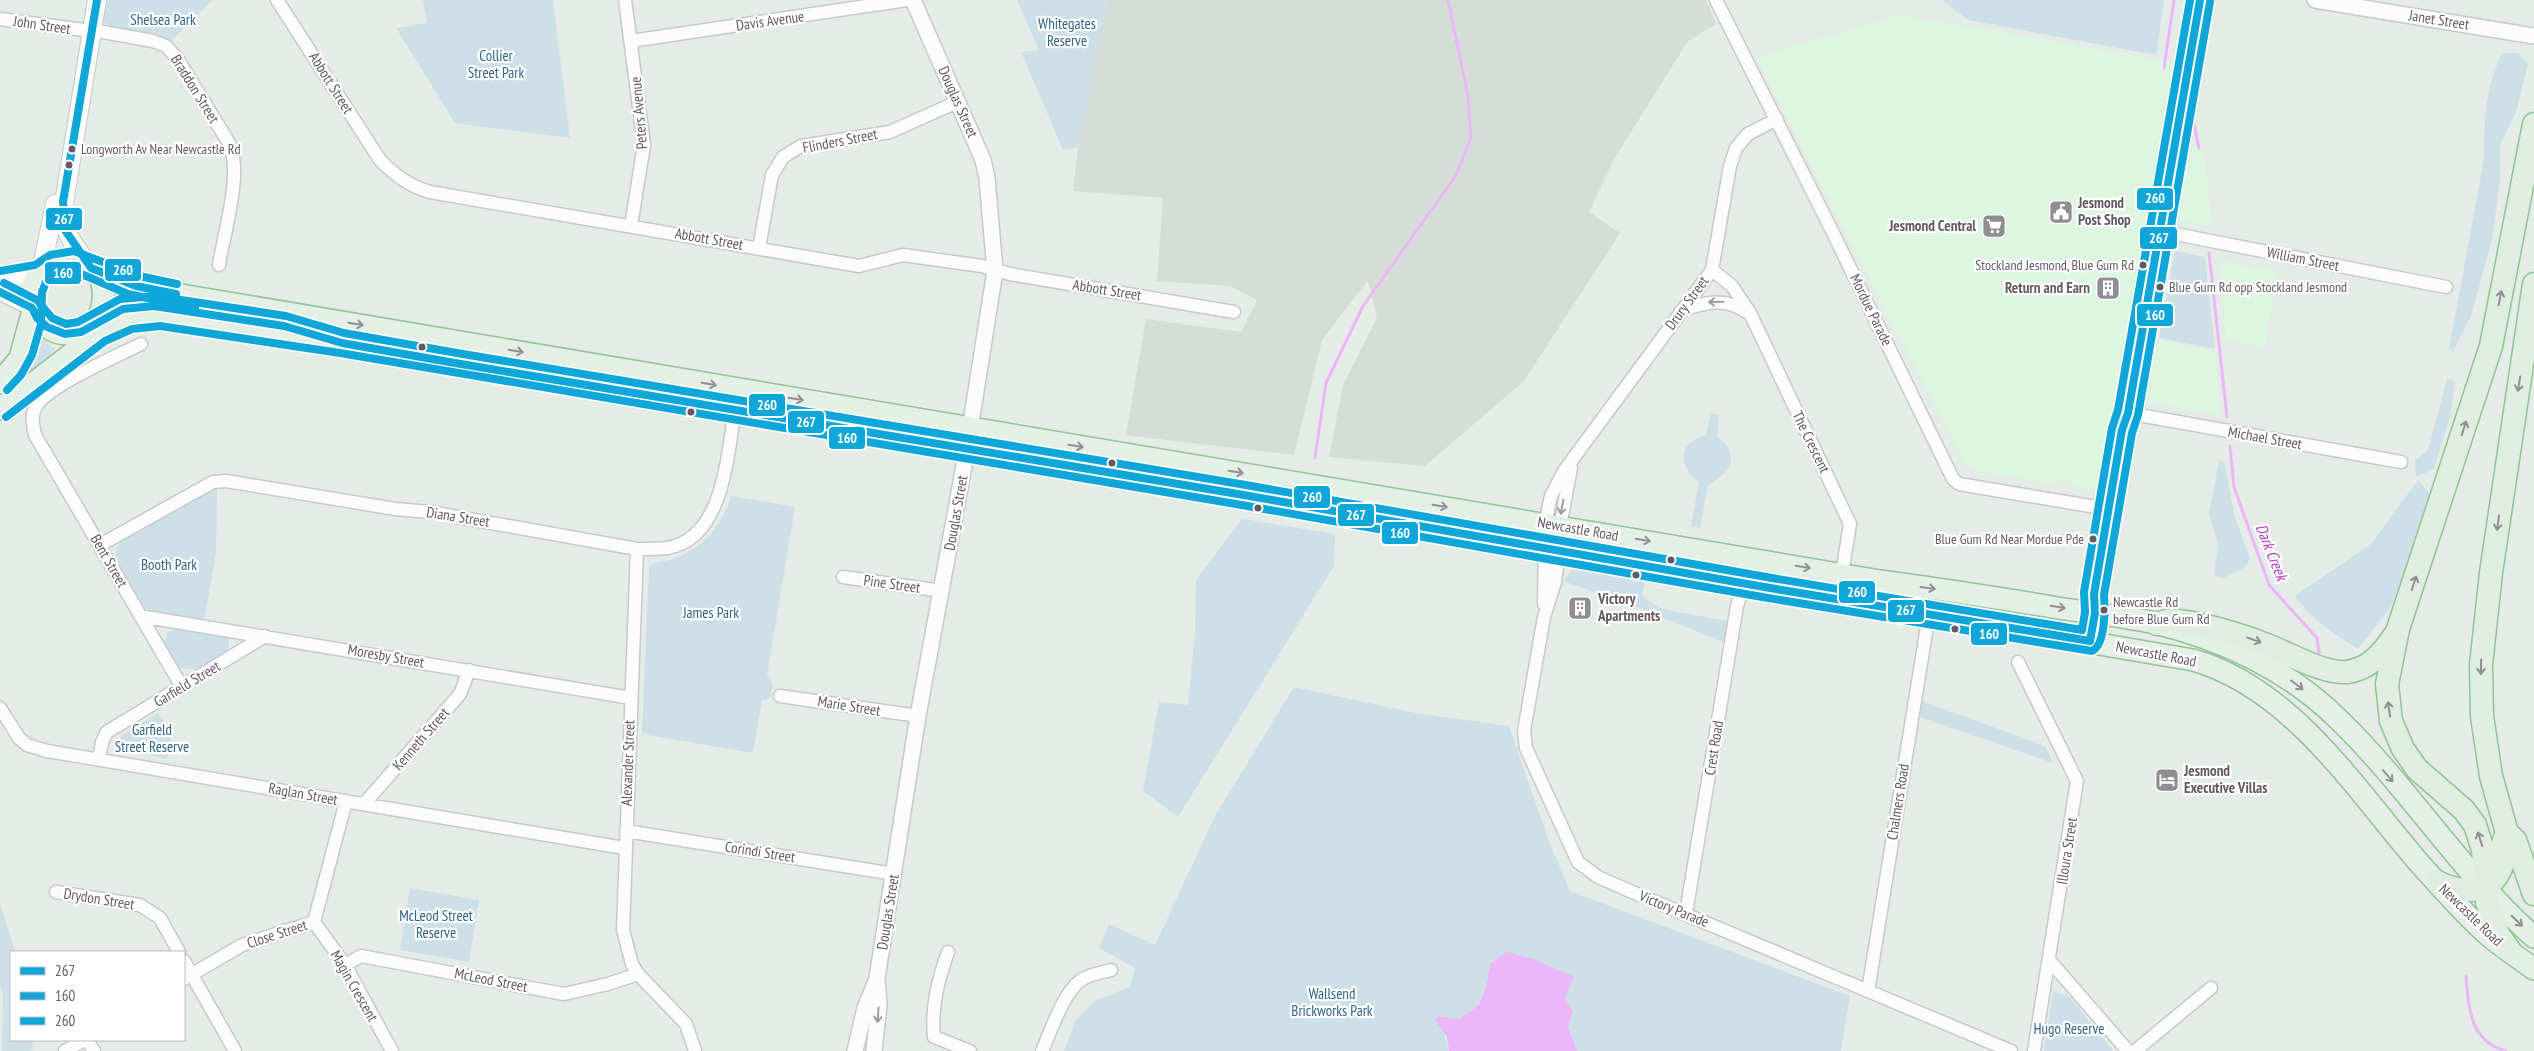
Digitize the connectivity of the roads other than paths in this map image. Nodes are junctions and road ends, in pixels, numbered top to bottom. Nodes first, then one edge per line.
1 (88, 0) edge
2 (96, 0) edge
3 (277, 0) edge
4 (625, 0) edge
5 (907, 0) edge
6 (912, 0) edge
7 (1716, 0) edge
8 (2200, 0) edge
9 (2315, 0) edge
10 (2355, 3) edge
11 (0, 19) edge
12 (88, 30) junction
13 (2534, 36) edge
14 (631, 41) junction
15 (957, 102) junction
16 (1777, 119) junction
17 (2534, 124) edge
18 (631, 226) junction
19 (2160, 231) junction
20 (759, 248) junction
21 (218, 265) dead end
22 (93, 269) junction
23 (1712, 270) junction
24 (995, 271) junction
25 (40, 273) junction
26 (0, 281) edge
27 (2534, 284) edge
28 (2446, 287) dead end
29 (0, 292) edge
30 (32, 309) junction
31 (1681, 311) junction
32 (1234, 312) dead end
33 (1750, 313) junction
34 (91, 330) junction
35 (141, 344) dead end
36 (4, 397) edge
37 (735, 410) junction
38 (2128, 413) junction
39 (968, 439) junction
40 (2401, 462) dead end
41 (2108, 509) junction
42 (1553, 525) junction
43 (100, 545) junction
44 (637, 549) junction
45 (1552, 549) junction
46 (1842, 574) junction
47 (843, 577) dead end
48 (1744, 583) junction
49 (942, 591) junction
50 (2095, 613) junction
51 (1929, 614) junction
52 (140, 616) junction
53 (2157, 624) junction
54 (2398, 629) junction
55 (265, 636) junction
56 (2090, 641) junction
57 (2018, 662) dead end
58 (469, 670) junction
59 (182, 687) junction
60 (780, 696) dead end
61 (631, 698) junction
62 (0, 708) edge
63 (918, 716) junction
64 (99, 759) junction
65 (346, 801) junction
66 (364, 804) junction
67 (626, 831) junction
68 (2507, 833) junction
69 (624, 848) junction
70 (894, 874) junction
71 (2437, 882) junction
72 (2484, 887) junction
73 (56, 892) dead end
74 (2534, 894) edge
75 (1686, 913) junction
76 (314, 922) junction
77 (2534, 937) edge
78 (2510, 950) junction
79 (178, 951) edge
80 (948, 952) dead end
81 (2050, 961) junction
82 (345, 965) junction
83 (2534, 969) edge
84 (1111, 970) dead end
85 (638, 974) junction
86 (187, 977) edge
87 (877, 978) junction
88 (2212, 988) dead end
89 (1868, 991) junction
90 (862, 1020) junction
91 (84, 1041) edge
92 (65, 1051) edge
93 (235, 1051) edge
94 (392, 1051) edge
95 (695, 1051) edge
96 (855, 1051) edge
97 (864, 1051) edge
98 (874, 1051) edge
99 (970, 1051) edge
100 (1042, 1051) edge
101 (2011, 1051) edge
102 (2034, 1051) edge
103 (2128, 1051) edge
104 (2135, 1051) edge

1 - 12 main road
2 - 12 main road
3 - 18 street, Abbott Street
4 - 14 street, Peters Avenue
5 - 14 street, Davis Avenue
6 - 15 street, Douglas Street
7 - 16 street, Mordue Parade
8 - 19 main road
9 - 10 street, Janet Street
10 - 13 street, Janet Street
11 - 12 street, John Street
12 - 21 street, Braddon Street
12 - 22 main road
12 - 25 main road
14 - 18 street, Peters Avenue
15 - 20 street, Flinders Street
15 - 24 street, Douglas Street
16 - 23 street, Drury Street
16 - 41 street, Mordue Parade
54 -> 17 highway
18 - 20 street, Abbott Street
19 - 28 street, William Street
19 - 38 main road
20 - 24 street, Abbott Street
22 - 25 highway
22 - 34 highway
22 -> 39 highway, Newcastle Road
23 - 31 street, Drury Street
23 - 33 street, The Crescent
24 - 32 street, Abbott Street
24 - 39 street, Douglas Street
25 - 26 street
25 - 30 highway
27 -> 68 highway
29 - 30 street
30 - 34 highway
30 - 36 highway
33 -> 31 street
31 - 42 street, Drury Street
33 - 46 street, The Crescent
34 - 36 highway
34 - 37 highway, Newcastle Road
35 - 43 street, Bent Street
37 - 39 highway, Newcastle Road
37 - 44 street, Diana Street
38 - 40 street, Michael Street
38 - 41 main road
38 - 50 main road
39 -> 42 highway, Newcastle Road
39 - 45 highway, Newcastle Road
39 - 49 street, Douglas Street
41 - 50 main road
42 - 45 highway
42 -> 46 highway, Newcastle Road
43 - 44 street, Diana Street
43 - 52 street, Bent Street
44 - 61 street, Alexander Street
45 - 48 highway, Newcastle Road
45 - 75 street, Victory Parade
46 -> 50 highway, Newcastle Road
47 - 49 street, Pine Street
48 - 51 highway, Newcastle Road
48 - 75 street, Crest Road
49 - 63 street, Douglas Street
50 - 53 highway, Newcastle Road
50 - 56 highway
51 - 56 highway, Newcastle Road
51 - 89 street, Chalmers Road
52 - 55 street, Moresby Street
52 - 59 street, Bent Street
53 -> 54 highway
53 -> 72 highway, Newcastle Road
72 -> 54 highway
55 - 58 street, Moresby Street
55 - 59 street, Garfield Street
56 - 71 highway, Newcastle Road
57 - 81 street, Illoura Street
58 - 61 street, Moresby Street
58 - 66 street, Kenneth Street
59 - 64 street, Garfield Street
60 - 63 street, Marie Street
61 - 67 street, Alexander Street
62 - 64 street, Raglan Street
63 - 70 street, Douglas Street
64 - 65 street, Raglan Street
65 - 66 street, Raglan Street
65 - 76 street, Close Street
66 - 69 street, Raglan Street
67 - 69 street, Alexander Street
67 - 70 street, Corindi Street
68 - 72 highway
68 - 74 highway
69 - 85 street, Alexander Street
70 - 87 street, Douglas Street
71 - 72 highway
71 - 78 highway, Newcastle Road
72 -> 77 highway, Newcastle Road
72 - 78 highway
73 - 79 street, Drydon Street
75 - 89 street, Victory Parade
76 - 82 street, Magin Crescent
76 - 86 street, Close Street
78 - 83 highway, Newcastle Road
80 - 99 street
81 - 102 street, Illoura Street
81 - 103 street
82 - 85 street, McLeod Street
82 - 94 street, Magin Crescent
84 - 100 street
85 - 95 street
86 - 93 street
87 - 90 street, Douglas Street
87 -> 98 street, Douglas Street
88 - 104 street
89 - 101 street, Victory Parade
90 - 96 street, Douglas Street
90 - 97 street
91 - 92 street

